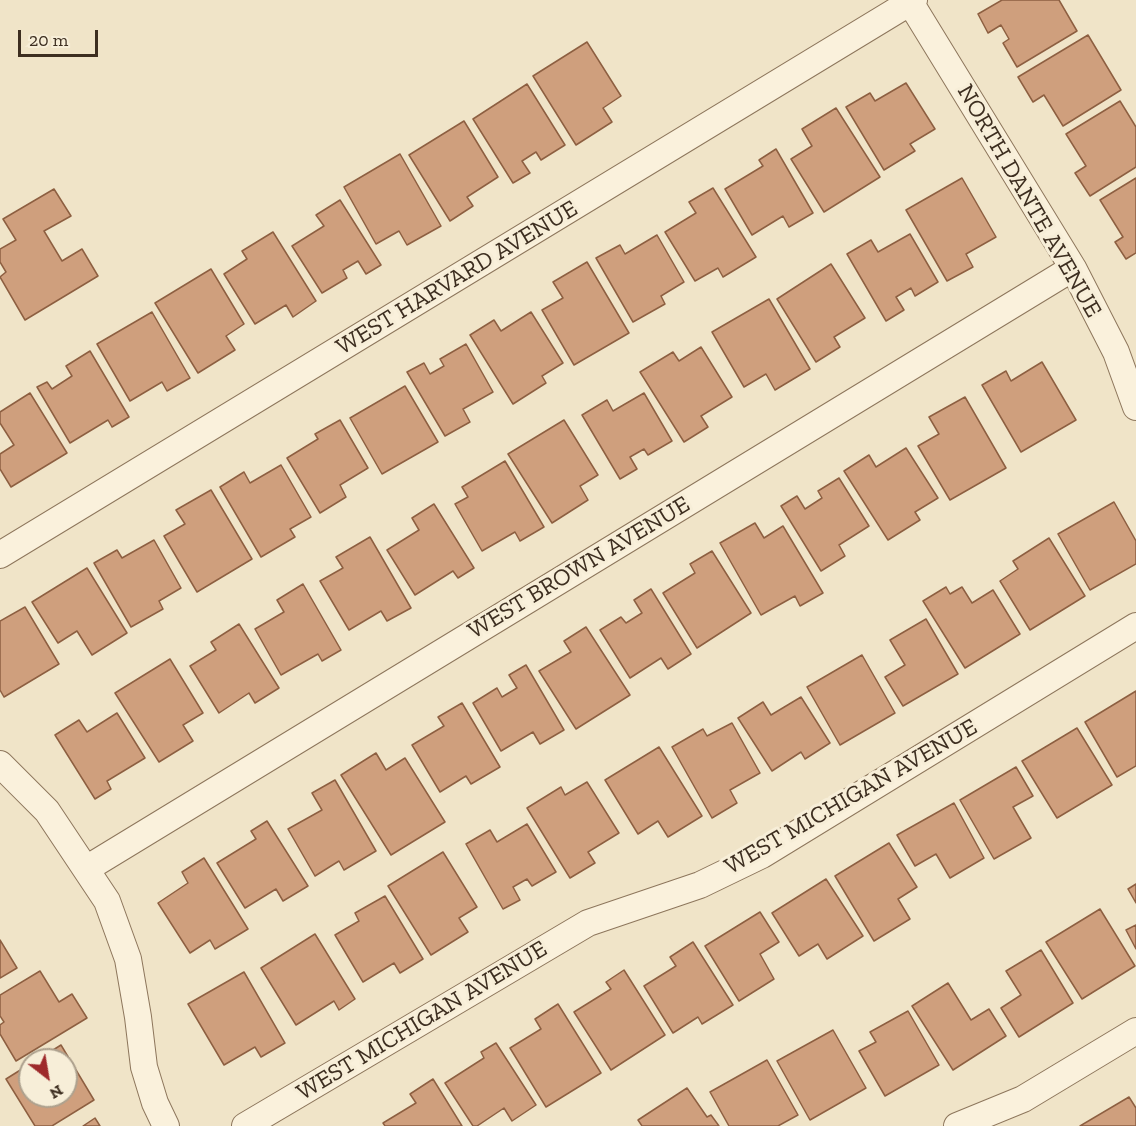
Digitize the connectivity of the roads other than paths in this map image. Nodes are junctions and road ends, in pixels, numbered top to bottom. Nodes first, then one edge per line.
1 (912, 1) edge
2 (1073, 268) junction
3 (1136, 407) edge
4 (0, 555) edge
5 (1136, 626) edge
6 (0, 764) edge
7 (9, 788) edge
8 (86, 869) junction
9 (1136, 1031) edge
10 (166, 1126) edge
11 (245, 1126) edge
12 (957, 1126) edge

1 - 2 street, NORTH DANTE AVENUE
1 - 4 street, WEST HARVARD AVENUE
2 - 3 street, NORTH DANTE AVENUE
2 - 8 street, WEST BROWN AVENUE
5 - 11 street, WEST MICHIGAN AVENUE
6 - 7 street
7 - 8 street
8 - 10 street
9 - 12 street

